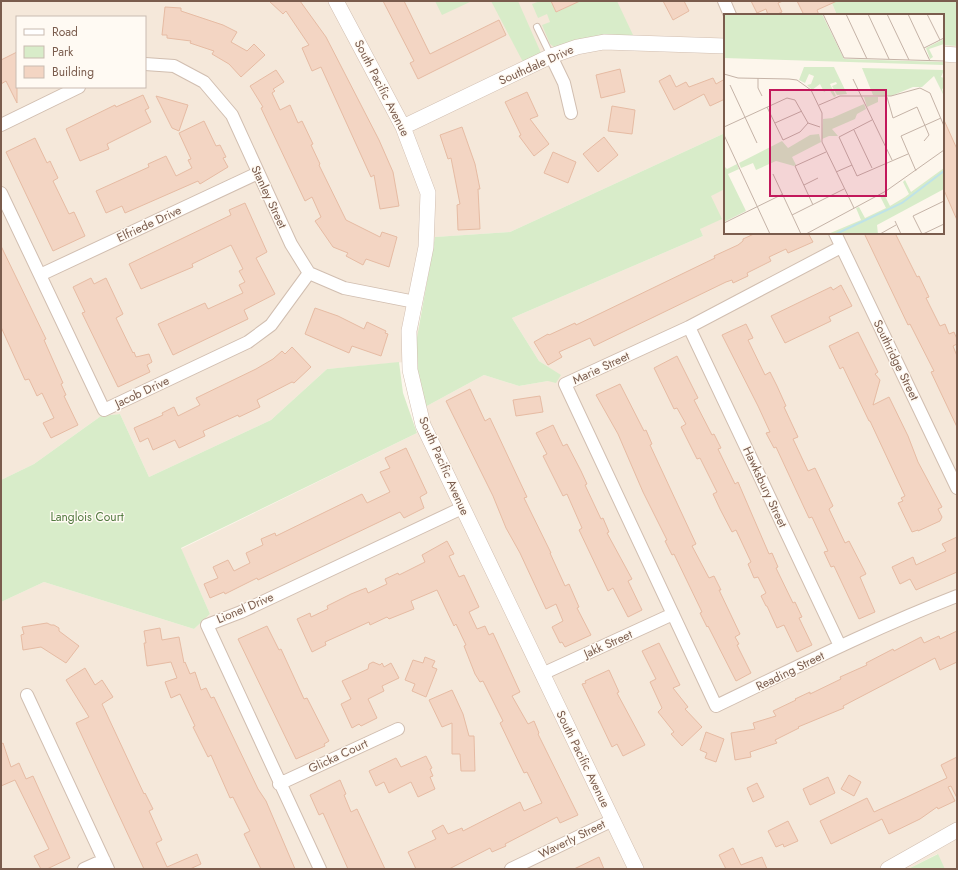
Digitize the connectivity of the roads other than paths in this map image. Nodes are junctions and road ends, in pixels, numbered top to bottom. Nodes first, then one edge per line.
1 (336, 1) edge
2 (724, 1) edge
3 (730, 14) edge
4 (537, 27) dead end
5 (724, 46) edge
6 (944, 54) edge
7 (957, 55) edge
8 (551, 56) junction
9 (146, 64) edge
10 (77, 88) edge
11 (571, 113) dead end
12 (1, 125) edge
13 (404, 127) junction
14 (258, 173) junction
15 (1, 193) edge
16 (835, 234) edge
17 (841, 247) junction
18 (309, 273) junction
19 (40, 275) junction
20 (414, 302) junction
21 (689, 327) junction
22 (957, 488) edge
23 (462, 508) junction
24 (957, 596) edge
25 (673, 614) junction
26 (840, 646) junction
27 (542, 674) junction
28 (27, 695) dead end
29 (398, 728) dead end
30 (279, 784) junction
31 (612, 820) junction
32 (957, 830) edge
33 (106, 864) edge
34 (84, 869) edge
35 (320, 869) edge
36 (511, 869) edge
37 (636, 869) edge
38 (888, 869) edge

1 - 13 street, South Pacific Avenue
2 - 3 street
4 - 8 lane
5 - 8 street, Southdale Drive
6 - 7 street
8 - 11 street
8 - 13 street, Southdale Drive
9 - 14 street, Stanley Street
10 - 12 street
13 - 20 street, South Pacific Avenue
14 - 18 street, Stanley Street
14 - 19 street, Elfriede Drive
15 - 19 street, Jacob Drive
16 - 17 street, Southridge Street
17 - 21 street, Marie Street
17 - 22 street, Southridge Street
18 - 19 street, Jacob Drive
18 - 20 street
20 - 23 street, South Pacific Avenue
21 - 25 street, Marie Street
21 - 26 street, Hawksbury Street
23 - 27 street, South Pacific Avenue
23 - 30 street, Lionel Drive
24 - 26 street, Reading Street
25 - 26 street, Reading Street
25 - 27 street, Jakk Street
27 - 31 street, South Pacific Avenue
28 - 33 street
29 - 30 street, Glicka Court
30 - 35 street, Lionel Drive
31 - 36 street, Waverly Street
31 - 37 street, South Pacific Avenue
32 - 38 street
33 - 34 street

